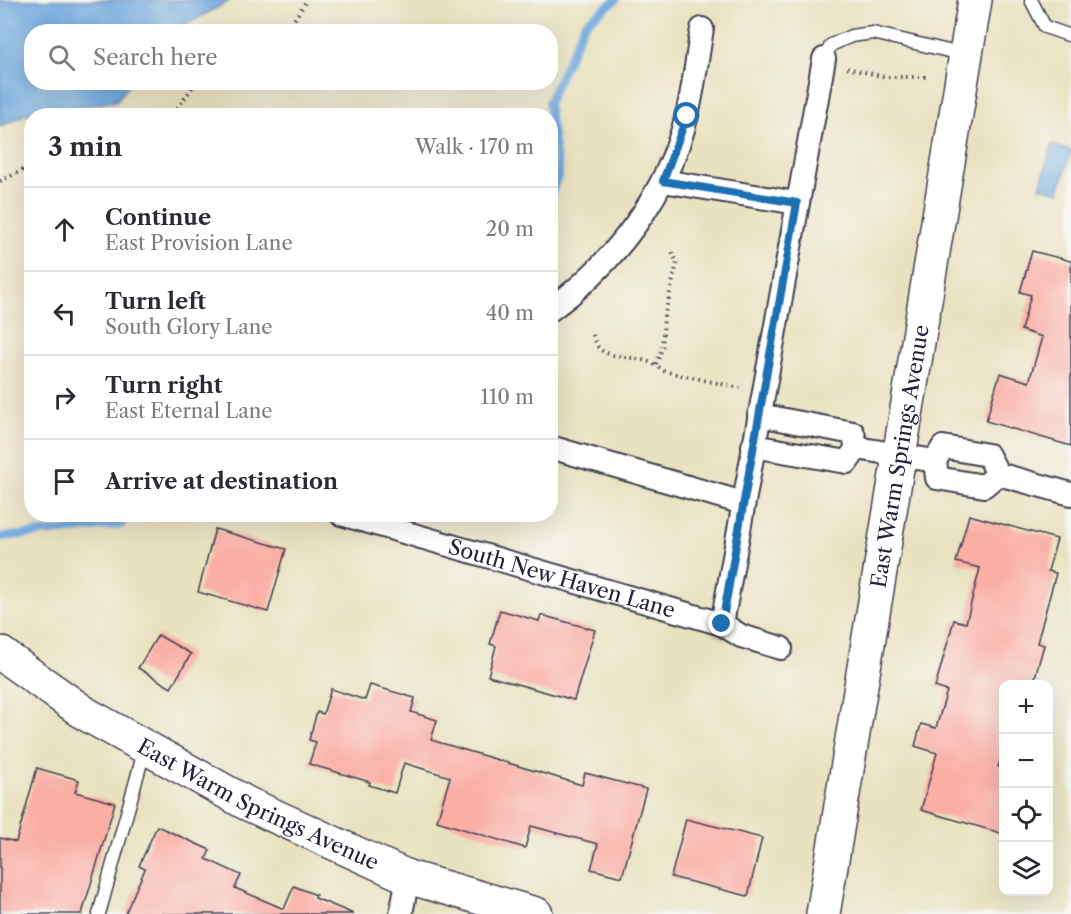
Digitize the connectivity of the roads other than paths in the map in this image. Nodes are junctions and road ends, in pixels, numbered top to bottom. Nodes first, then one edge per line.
1 (975, 0) edge
2 (1031, 0) edge
3 (702, 29) dead end
4 (1071, 36) edge
5 (967, 56) junction
6 (833, 63) joint
7 (663, 181) junction
8 (797, 203) junction
9 (558, 304) edge
10 (759, 415) junction
11 (753, 446) junction
12 (857, 448) junction
13 (558, 449) edge
14 (898, 454) junction
15 (935, 461) junction
16 (998, 474) junction
17 (1071, 494) edge
18 (742, 503) junction
19 (369, 522) edge
20 (722, 624) junction
21 (781, 648) dead end
22 (0, 653) edge
23 (146, 747) junction
24 (408, 877) junction
25 (99, 914) edge
26 (401, 914) edge
27 (536, 914) edge
28 (823, 914) edge

1 - 5 street, East Warm Springs Avenue
2 - 4 lane
3 - 7 street
5 - 6 lane
5 - 14 street, East Warm Springs Avenue
6 - 8 street
7 - 8 street
7 - 9 street
8 - 10 street
10 - 11 street
10 - 12 street
11 - 12 street
11 - 18 street
12 - 14 street
13 - 18 street
14 - 15 street
14 - 28 street, East Warm Springs Avenue
15 - 16 street
15 - 16 street
16 - 17 street
18 - 20 street
19 - 20 street, South New Haven Lane
20 - 21 street, South New Haven Lane
22 - 23 street, East Warm Springs Avenue
23 - 24 street, East Warm Springs Avenue
23 - 25 lane
24 - 26 street
24 - 27 street, East Warm Springs Avenue

